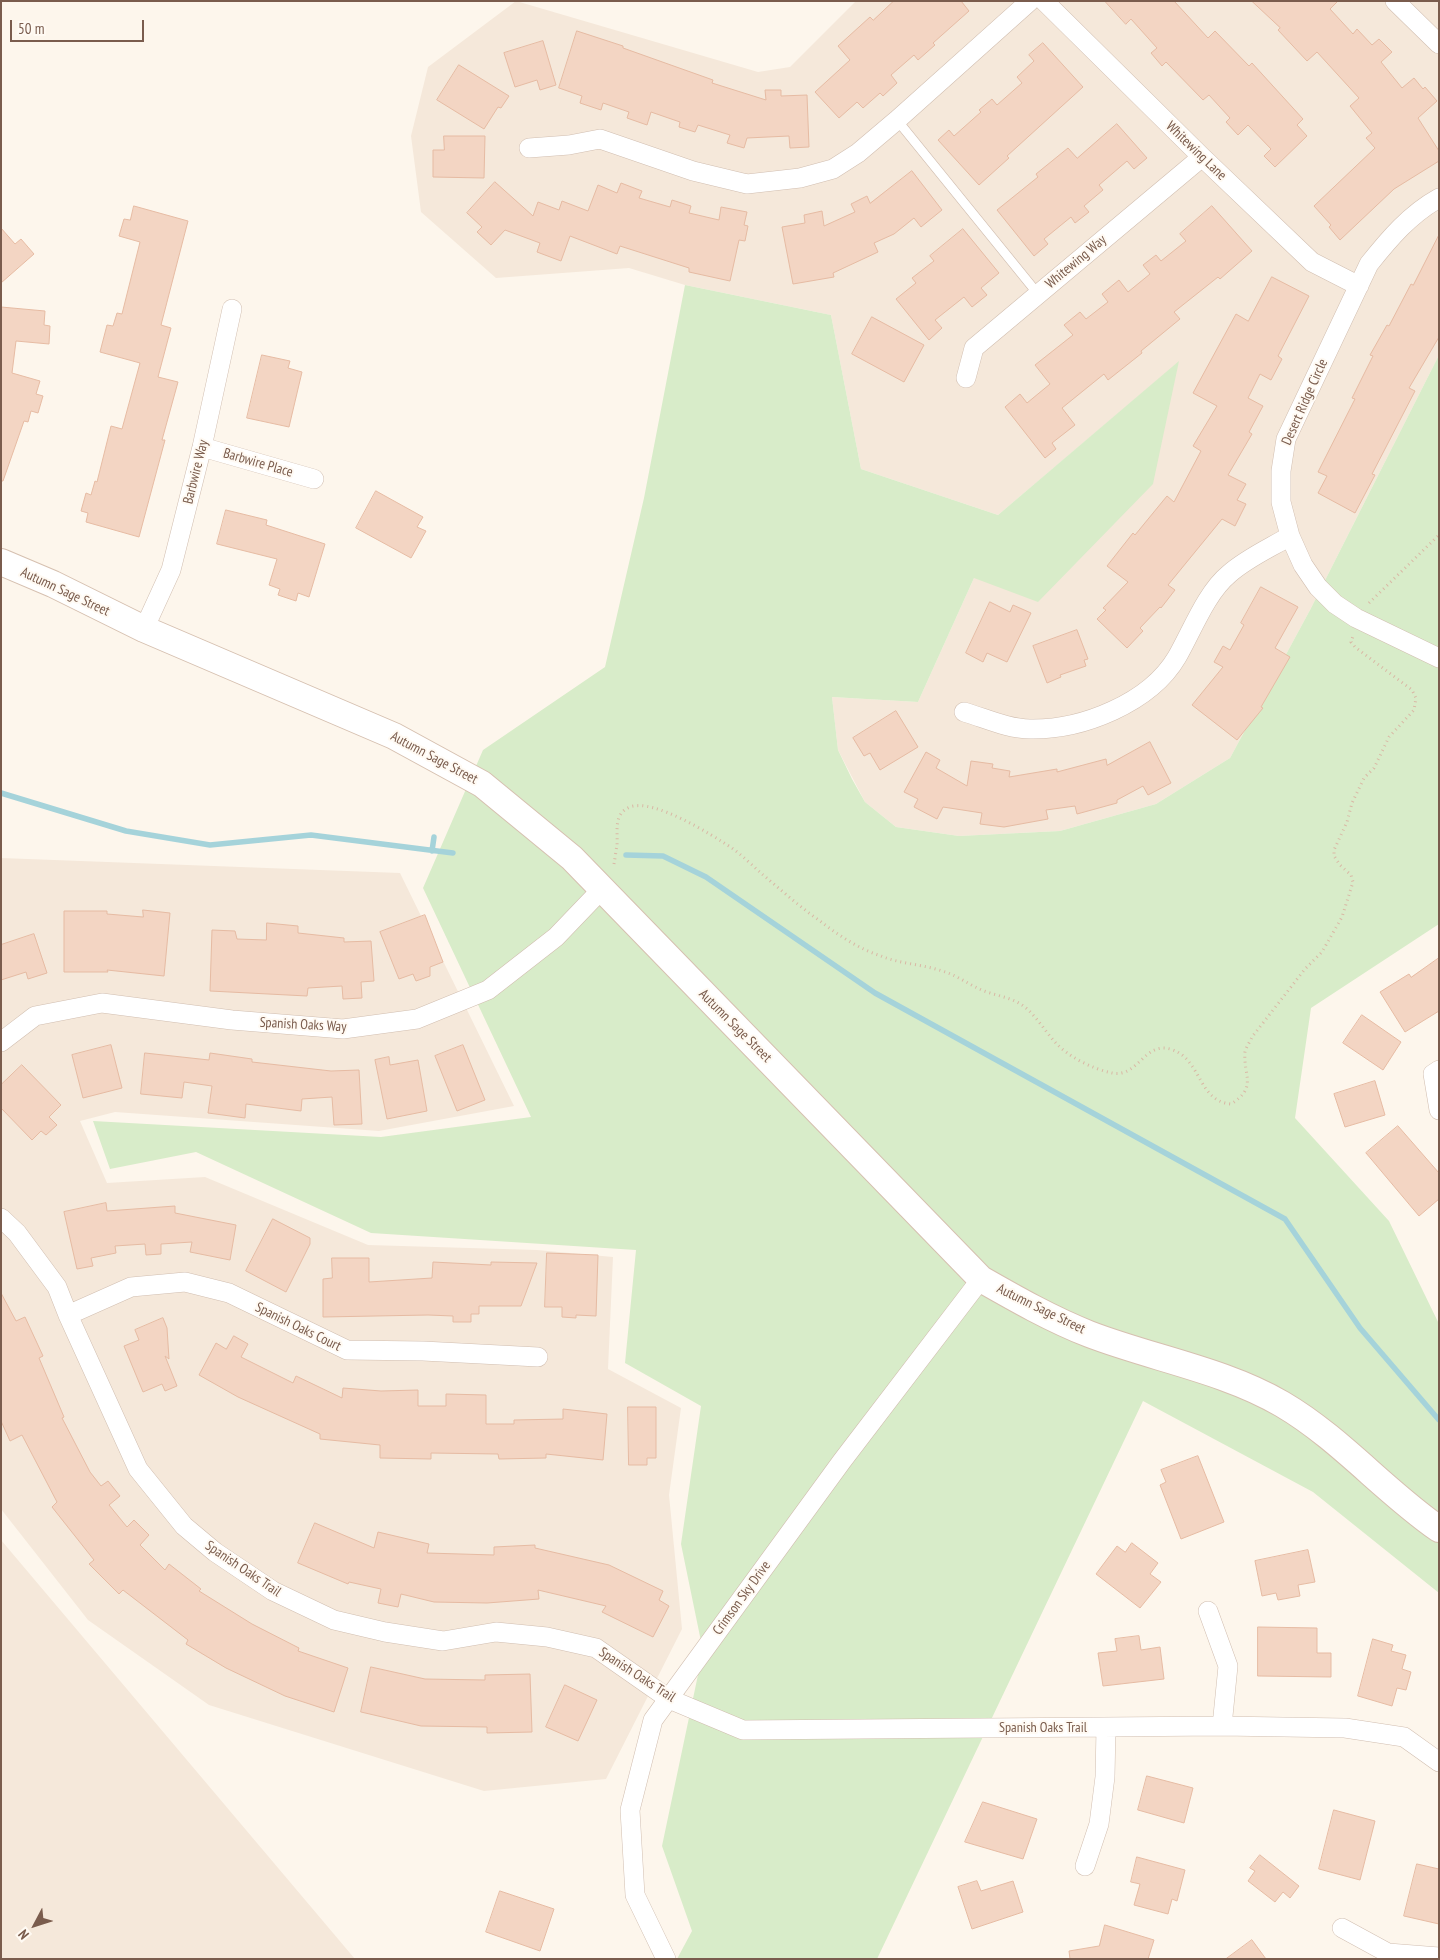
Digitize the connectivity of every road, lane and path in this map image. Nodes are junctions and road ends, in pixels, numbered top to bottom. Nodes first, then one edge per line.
1 (1030, 1) edge
2 (1044, 1) edge
3 (1395, 1) edge
4 (1439, 44) edge
5 (897, 120) junction
6 (529, 148) dead end
7 (1202, 157) junction
8 (1439, 198) edge
9 (1359, 286) junction
10 (1038, 294) junction
11 (232, 309) dead end
12 (966, 378) dead end
13 (202, 447) junction
14 (314, 479) dead end
15 (1439, 535) edge
16 (1290, 536) junction
17 (1, 562) edge
18 (1368, 604) dead end
19 (144, 629) junction
20 (1353, 636) dead end
21 (1439, 658) edge
22 (964, 712) dead end
23 (614, 864) dead end
24 (602, 889) junction
25 (1, 1042) edge
26 (1439, 1070) edge
27 (1439, 1110) edge
28 (1, 1218) edge
29 (981, 1279) junction
30 (68, 1315) junction
31 (538, 1357) dead end
32 (1439, 1529) edge
33 (1208, 1611) dead end
34 (669, 1699) junction
35 (1222, 1726) junction
36 (1106, 1728) junction
37 (1439, 1762) edge
38 (1085, 1866) dead end
39 (1342, 1928) dead end
40 (659, 1957) edge
41 (1439, 1957) edge

1 - 5 street
2 - 7 street, Whitewing Lane
3 - 4 street
5 - 6 street
5 - 10 lane
7 - 9 street, Whitewing Lane
7 - 10 street, Whitewing Way
8 - 9 street, Desert Ridge Circle
9 - 16 street, Desert Ridge Circle
10 - 12 street, Whitewing Way
11 - 13 street, Barbwire Way
13 - 14 street, Barbwire Place
13 - 19 street, Barbwire Way
15 - 18 path
16 - 21 street, Desert Ridge Circle
16 - 22 street
17 - 19 street, Autumn Sage Street
19 - 24 street, Autumn Sage Street
20 - 23 path
24 - 25 street, Spanish Oaks Way
24 - 29 street, Autumn Sage Street
26 - 27 street
28 - 30 street, Spanish Oaks Trail
29 - 32 street, Autumn Sage Street
29 - 34 street, Crimson Sky Drive
30 - 31 street, Spanish Oaks Court
30 - 34 street, Spanish Oaks Trail
33 - 35 street
34 - 36 street, Spanish Oaks Trail
34 - 40 street, Crimson Sky Drive
35 - 36 street, Spanish Oaks Trail
35 - 37 street, Spanish Oaks Trail
36 - 38 street
39 - 41 street

